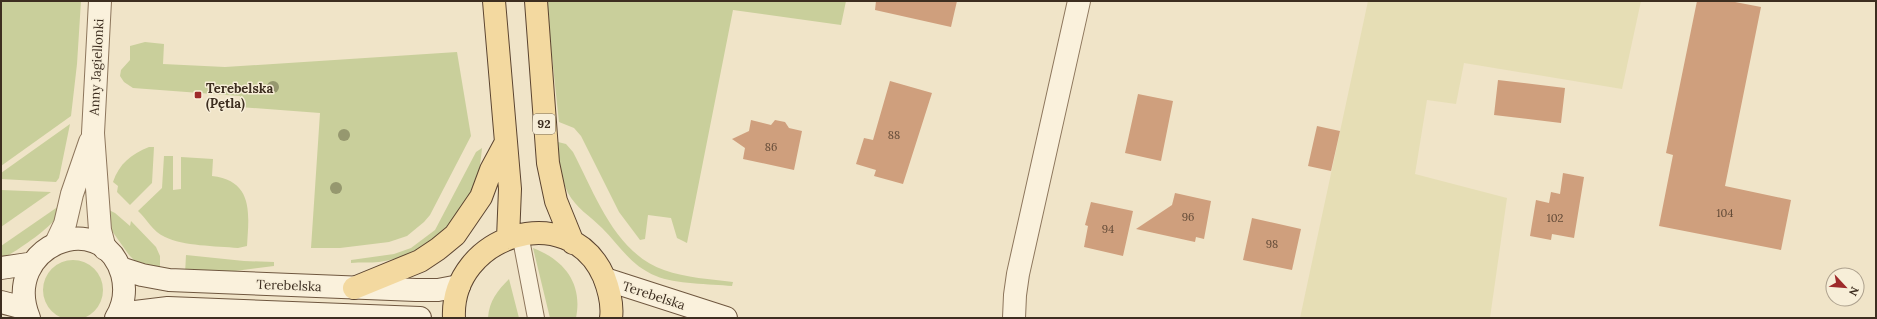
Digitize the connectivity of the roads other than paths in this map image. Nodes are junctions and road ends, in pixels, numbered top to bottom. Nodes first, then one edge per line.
1 (100, 1) edge
2 (494, 1) edge
3 (536, 1) edge
4 (1079, 1) edge
5 (93, 133) junction
6 (505, 144) junction
7 (514, 236) junction
8 (57, 241) junction
9 (573, 243) junction
10 (104, 249) junction
11 (28, 264) junction
12 (1, 268) edge
13 (120, 268) junction
14 (605, 280) junction
15 (459, 286) junction
16 (354, 288) junction
17 (1, 302) edge
18 (27, 313) edge
19 (117, 318) edge
20 (420, 318) edge
21 (454, 318) edge
22 (536, 318) edge
23 (611, 318) edge
24 (726, 318) edge
25 (1014, 318) edge

1 - 5 street, Anny Jagiellonki
2 - 6 main road
3 - 9 main road, 92
4 - 25 street
5 - 8 street, Anny Jagiellonki
5 - 10 street, Anny Jagiellonki
6 - 7 main road
6 - 16 main road
7 - 9 main road
7 - 15 main road
7 - 22 lane
8 - 10 street
8 - 11 street
9 - 14 main road
10 - 13 street
11 - 12 street
11 - 18 street
13 - 16 street, Terebelska
13 - 19 street
14 - 23 main road
14 - 24 street, Terebelska
15 - 16 street, Terebelska
15 - 21 main road
17 - 18 street
19 - 20 street, Terebelska

